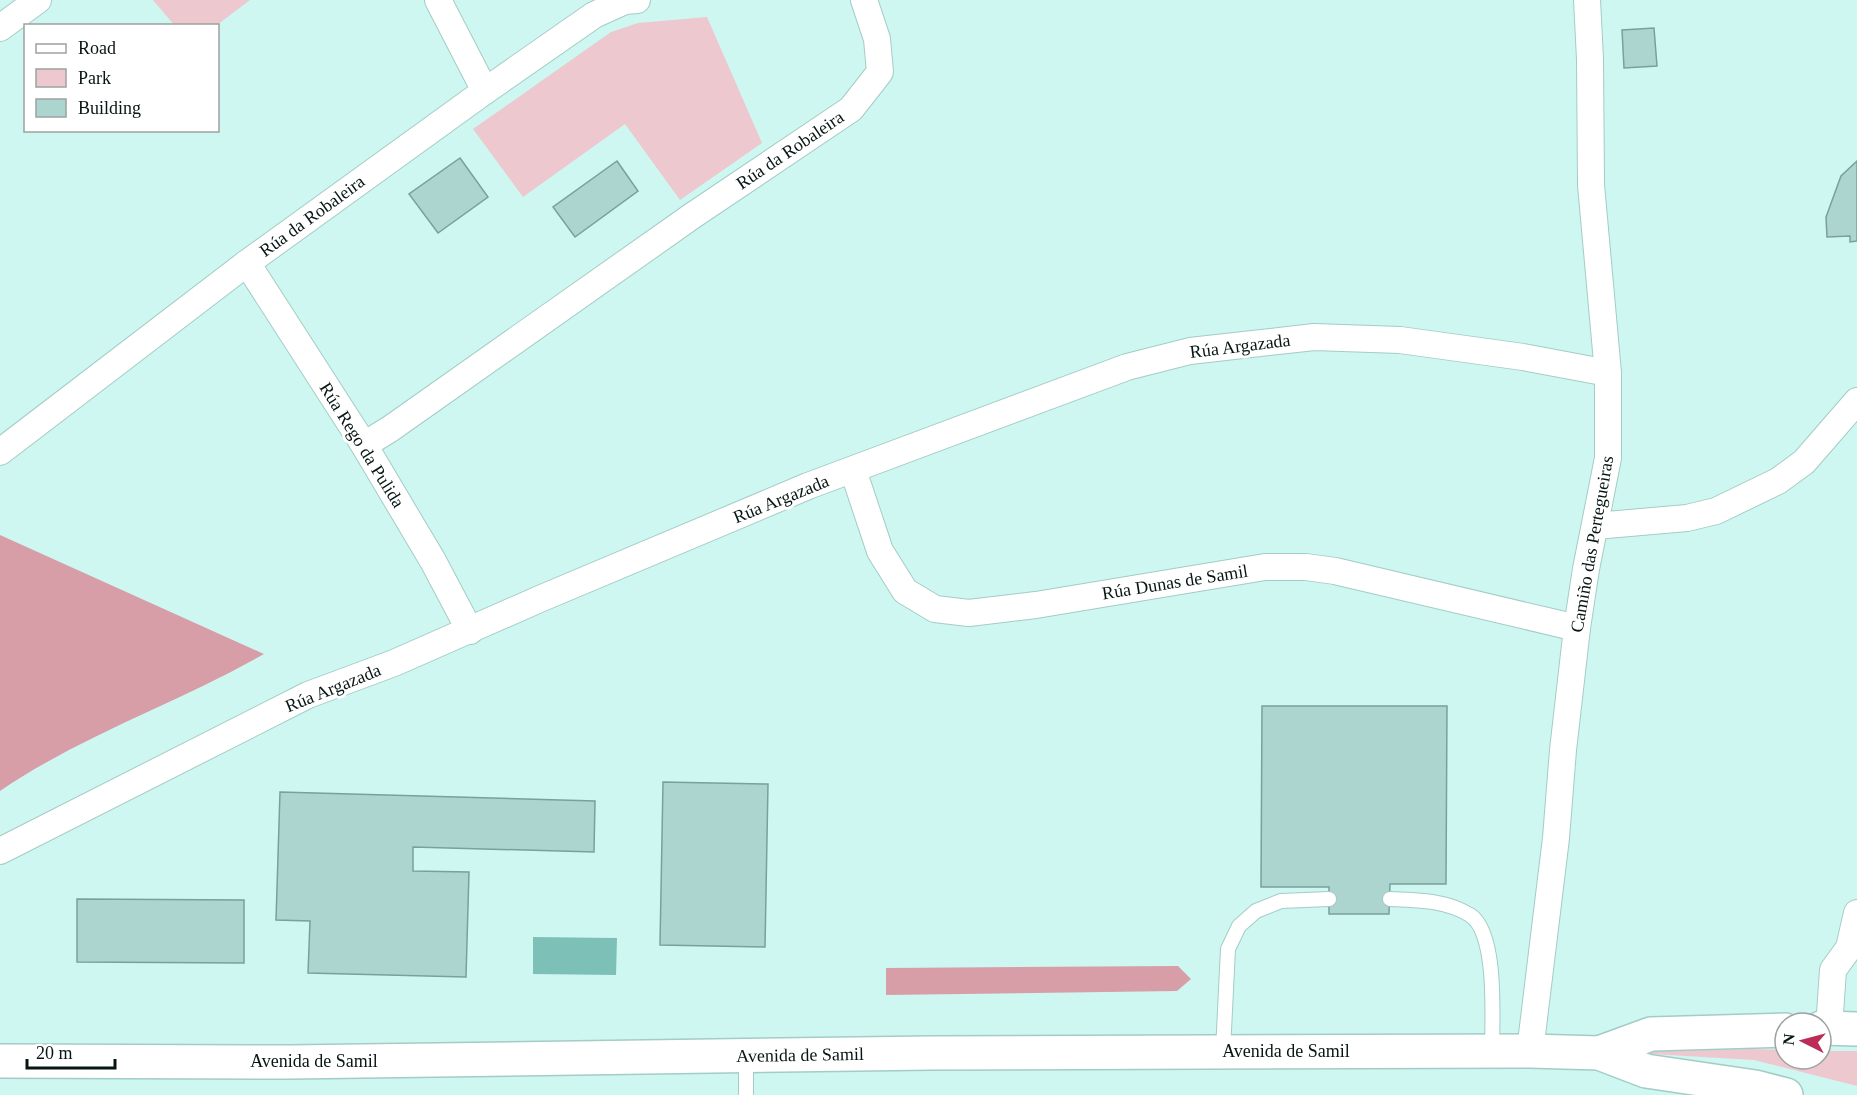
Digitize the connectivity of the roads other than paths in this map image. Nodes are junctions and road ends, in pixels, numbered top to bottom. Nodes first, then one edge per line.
1 (38, 0) edge
2 (438, 0) edge
3 (637, 0) edge
4 (864, 0) edge
5 (1587, 0) edge
6 (0, 28) edge
7 (485, 91) junction
8 (247, 263) junction
9 (1608, 373) junction
10 (1857, 401) edge
11 (364, 444) junction
12 (0, 452) edge
13 (853, 470) junction
14 (1595, 526) junction
15 (1577, 628) junction
16 (470, 631) junction
17 (0, 851) edge
18 (1329, 899) dead end
19 (1390, 899) dead end
20 (1857, 913) edge
21 (1836, 1028) edge
22 (1773, 1030) edge
23 (1223, 1051) junction
24 (1492, 1051) junction
25 (1530, 1051) junction
26 (1599, 1053) junction
27 (746, 1056) junction
28 (0, 1061) edge
29 (1646, 1071) junction
30 (746, 1095) edge
31 (1714, 1095) edge
32 (1786, 1095) edge

1 - 6 street
2 - 7 street
3 - 7 street, Rúa da Robaleira
4 - 11 street, Rúa da Robaleira
5 - 9 street, Camiño das Pertegueiras
7 - 8 street, Rúa da Robaleira
8 - 11 street, Rúa Rego da Pulida
8 - 12 street, Rúa da Robaleira
9 - 13 street, Rúa Argazada
9 - 14 street, Camiño das Pertegueiras
10 - 14 street
11 - 16 street, Rúa Rego da Pulida
13 - 15 street, Rúa Dunas de Samil
13 - 16 street, Rúa Argazada
14 - 15 street, Camiño das Pertegueiras
15 - 25 street, Camiño das Pertegueiras
16 - 17 street, Rúa Argazada
18 - 23 lane
19 - 24 lane
20 - 21 street
22 - 26 street, Avenida de Samil
23 - 24 street, Avenida de Samil
23 - 27 street, Avenida de Samil
24 - 25 street, Avenida de Samil
25 - 26 street, Avenida de Samil
26 - 29 street, Avenida de Samil
27 - 28 street, Avenida de Samil
27 - 30 lane
29 - 31 lane
29 - 32 street, Avenida de Samil

